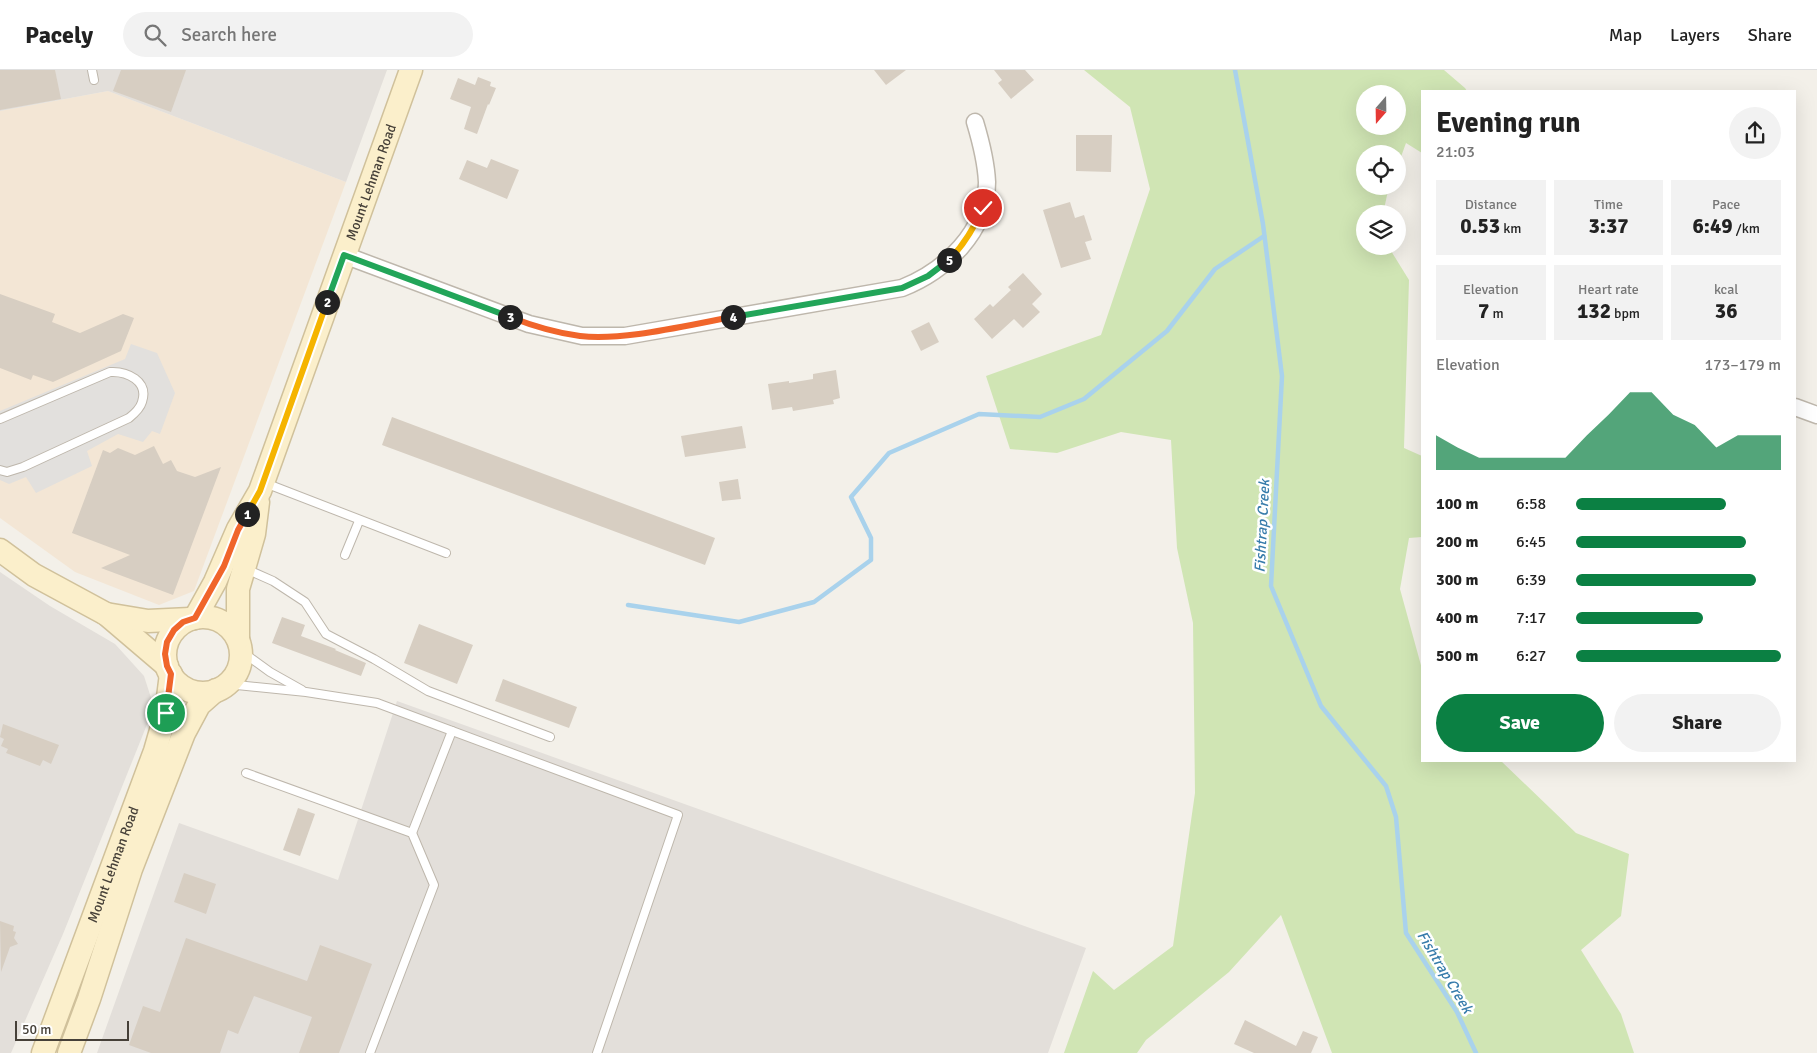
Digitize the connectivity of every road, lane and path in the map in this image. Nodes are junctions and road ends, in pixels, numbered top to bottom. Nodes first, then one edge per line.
1 (92, 70) edge
2 (410, 70) edge
3 (94, 80) dead end
4 (975, 122) dead end
5 (344, 255) junction
6 (1796, 407) edge
7 (1817, 415) edge
8 (0, 418) edge
9 (0, 470) edge
10 (261, 487) junction
11 (359, 521) junction
12 (0, 551) edge
13 (446, 553) dead end
14 (345, 556) dead end
15 (244, 568) junction
16 (106, 614) junction
17 (193, 618) junction
18 (239, 645) junction
19 (169, 670) junction
20 (222, 687) junction
21 (306, 692) junction
22 (452, 731) junction
23 (550, 737) dead end
24 (246, 773) dead end
25 (412, 833) junction
26 (43, 1053) edge
27 (69, 1053) edge
28 (370, 1053) edge
29 (597, 1053) edge

1 - 3 lane
2 - 5 main road, Mount Lehman Road
4 - 5 street
5 - 10 main road, Mount Lehman Road
6 - 7 street
8 - 9 lane
10 - 11 lane
10 - 15 main road, Mount Lehman Road
10 - 17 main road, Mount Lehman Road
11 - 13 lane
11 - 14 lane
12 - 16 main road
15 - 18 main road, Mount Lehman Road
15 - 23 lane
16 - 17 main road
16 - 19 main road
17 - 18 main road
17 - 19 main road
18 - 20 main road
18 - 21 lane
19 - 20 main road
19 - 26 main road, Mount Lehman Road
20 - 21 lane
20 - 27 main road, Mount Lehman Road
21 - 22 lane
22 - 25 lane
22 - 29 lane
24 - 25 lane
25 - 28 lane

